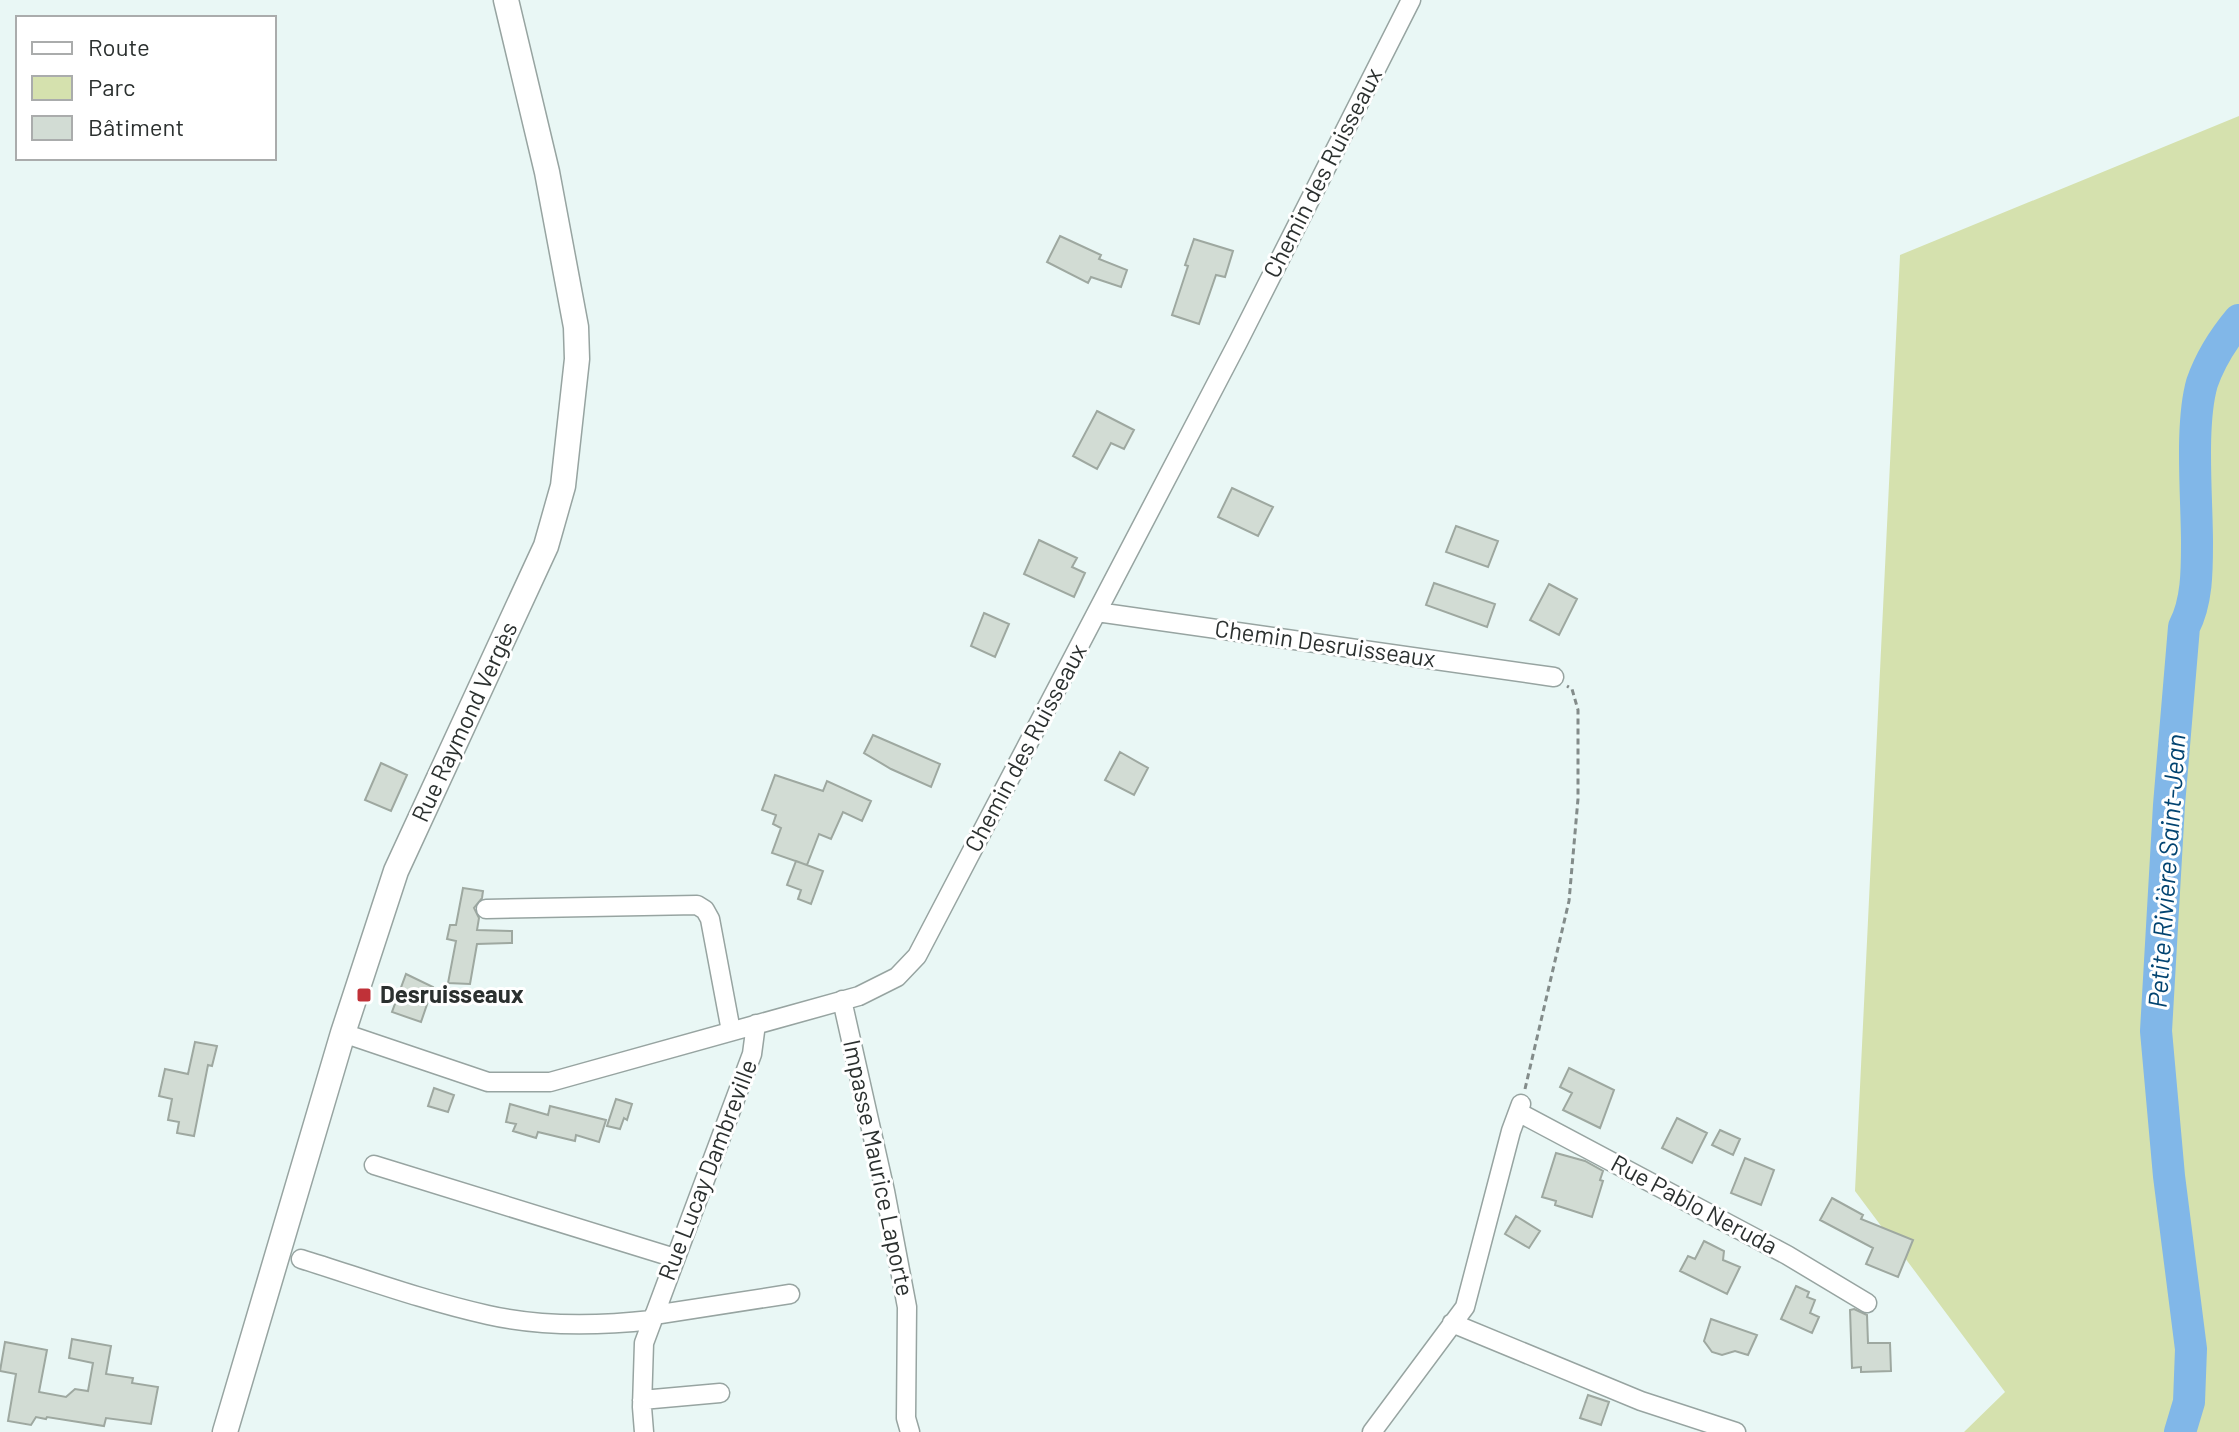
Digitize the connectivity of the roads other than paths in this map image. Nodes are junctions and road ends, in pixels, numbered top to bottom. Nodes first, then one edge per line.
1 (506, 0) edge
2 (1411, 0) edge
3 (1097, 612) junction
4 (1554, 677) road end
5 (486, 909) dead end
6 (842, 1000) junction
7 (756, 1024) junction
8 (731, 1031) junction
9 (343, 1033) junction
10 (374, 1165) dead end
11 (675, 1258) junction
12 (301, 1259) dead end
13 (790, 1294) dead end
14 (1867, 1303) dead end
15 (653, 1318) junction
16 (1452, 1323) junction
17 (720, 1393) dead end
18 (642, 1400) junction
19 (225, 1432) edge
20 (644, 1432) edge
21 (910, 1432) edge
22 (1372, 1432) edge
23 (1736, 1432) edge

1 - 9 main road, Rue Raymond Vergès
2 - 3 street, Chemin des Ruisseaux
3 - 4 street, Chemin Desruisseaux
3 - 6 street, Chemin des Ruisseaux
5 - 8 street
6 - 7 street, Chemin des Ruisseaux
6 - 21 street, Impasse Maurice Laporte
7 - 8 street, Chemin des Ruisseaux
7 - 11 street, Rue Lucay Dambreville
8 - 9 street, Chemin des Ruisseaux
9 - 19 main road, Rue Raymond Vergès
10 - 11 street
11 - 15 street, Rue Lucay Dambreville
12 - 15 street
13 - 15 street, Rue Lucay Dambreville
14 - 16 street, Rue Pablo Neruda
15 - 18 street, Rue Lucay Dambreville
16 - 22 street
16 - 23 street
17 - 18 street
18 - 20 street, Rue Lucay Dambreville

